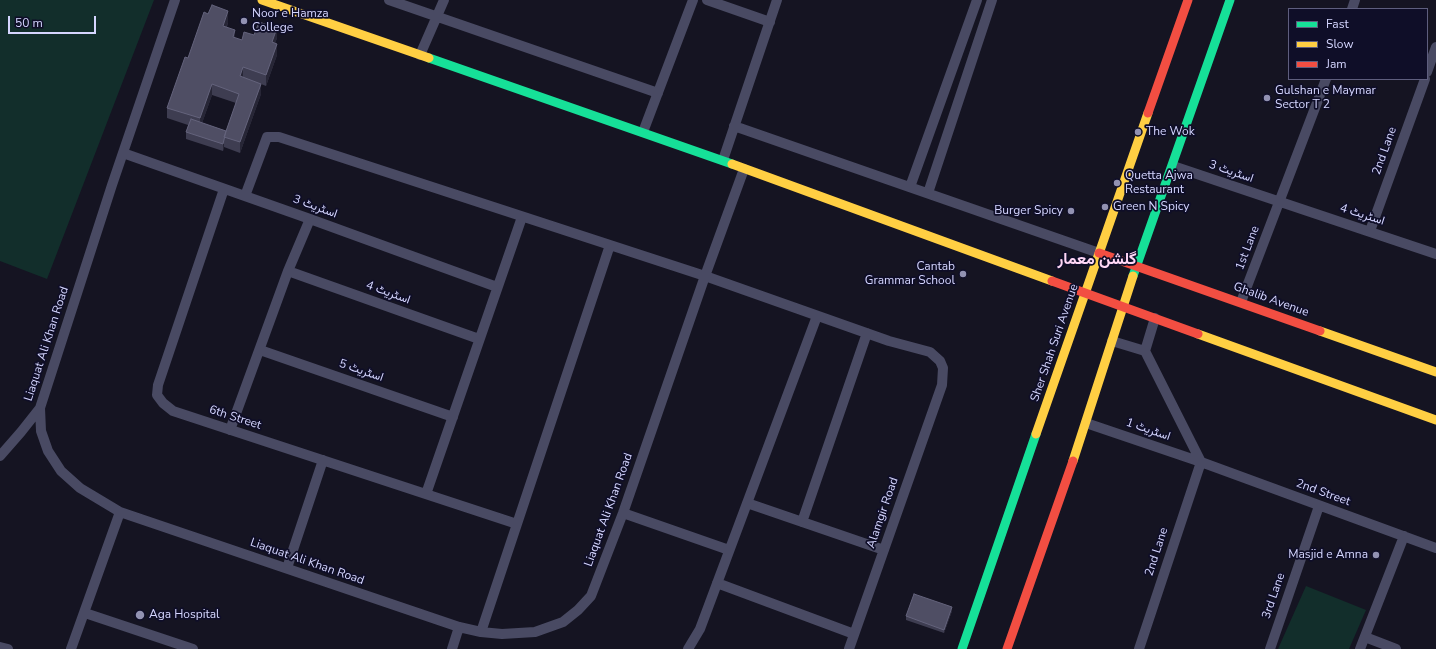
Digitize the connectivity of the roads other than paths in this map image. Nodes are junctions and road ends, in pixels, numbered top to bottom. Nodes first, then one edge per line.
1 (175, 0) edge
2 (262, 0) edge
3 (389, 0) edge
4 (444, 0) edge
5 (693, 0) edge
6 (707, 0) edge
7 (777, 0) edge
8 (978, 0) edge
9 (992, 0) edge
10 (1188, 0) edge
11 (1230, 0) edge
12 (437, 16) junction
13 (770, 22) junction
14 (1436, 47) edge
15 (420, 55) junction
16 (1428, 69) edge
17 (1326, 80) edge
18 (1425, 80) edge
19 (658, 93) junction
20 (734, 126) junction
21 (643, 132) junction
22 (123, 153) junction
23 (723, 160) junction
24 (1173, 166) junction
25 (744, 169) junction
26 (910, 187) junction
27 (224, 189) junction
28 (928, 193) junction
29 (245, 196) junction
30 (1280, 202) junction
31 (522, 216) junction
32 (310, 219) junction
33 (1370, 231) junction
34 (610, 245) junction
35 (1099, 253) junction
36 (1436, 254) edge
37 (1137, 266) junction
38 (288, 271) junction
39 (705, 276) junction
40 (497, 287) junction
41 (1085, 293) junction
42 (1241, 302) junction
43 (1122, 307) junction
44 (817, 316) junction
45 (1155, 318) junction
46 (867, 333) junction
47 (479, 339) junction
48 (1112, 341) junction
49 (260, 350) junction
50 (1146, 351) junction
51 (1436, 372) edge
52 (40, 408) junction
53 (453, 417) junction
54 (1436, 420) edge
55 (1086, 423) junction
56 (230, 430) junction
57 (0, 456) edge
58 (323, 460) junction
59 (1201, 462) junction
60 (426, 494) junction
61 (747, 503) junction
62 (1319, 506) junction
63 (120, 512) junction
64 (623, 513) junction
65 (802, 522) junction
66 (517, 524) junction
67 (1404, 536) junction
68 (1436, 548) edge
69 (729, 550) junction
70 (884, 550) junction
71 (287, 568) junction
72 (717, 583) junction
73 (85, 613) junction
74 (459, 627) junction
75 (482, 632) junction
76 (854, 634) junction
77 (1365, 637) junction
78 (0, 647) edge
79 (8, 649) edge
80 (71, 649) edge
81 (193, 649) edge
82 (452, 649) edge
83 (688, 649) edge
84 (849, 649) edge
85 (962, 649) edge
86 (1007, 649) edge
87 (1139, 649) edge
88 (1270, 649) edge
89 (1360, 649) edge
90 (1396, 649) edge

1 - 22 street, Liaquat Ali Khan Road
2 - 15 street
3 - 12 street
4 - 12 street
5 - 19 street
6 - 13 street
7 - 13 street
8 - 26 street
9 - 28 street
10 - 35 street, Sher Shah Suri Avenue
11 - 24 street
12 - 15 street
12 - 19 street
13 - 20 street
14 - 16 street
15 - 21 street
17 - 30 street
18 - 33 street, 2nd Lane
19 - 21 street
20 - 23 street
20 - 26 street
21 - 23 street
22 - 27 street, اسٹریٹ 3
22 - 52 street, Liaquat Ali Khan Road
23 - 25 street
24 - 30 street, اسٹریٹ 3
24 - 37 street
25 - 39 street, Liaquat Ali Khan Road
25 - 41 street
26 - 28 street
27 - 29 street, اسٹریٹ 3
27 - 56 street, 6th Street
28 - 35 street
29 - 31 street, Alamgir Road
29 - 32 street, اسٹریٹ 3
30 - 33 street, اسٹریٹ 4
30 - 42 street, 1st Lane
31 - 34 street, Alamgir Road
31 - 40 street
32 - 38 street
32 - 40 street, اسٹریٹ 3
33 - 36 street, اسٹریٹ 4
34 - 39 street, Alamgir Road
34 - 66 street
35 - 37 street, Ghalib Avenue
35 - 41 street, Sher Shah Suri Avenue
37 - 42 street, Ghalib Avenue
37 - 43 street
38 - 47 street, اسٹریٹ 4
38 - 49 street
39 - 44 street, Alamgir Road
39 - 64 street, Liaquat Ali Khan Road
40 - 47 street
41 - 43 street
41 - 85 street, Sher Shah Suri Avenue
42 - 51 street, Ghalib Avenue
43 - 45 street
43 - 48 street
44 - 46 street, Alamgir Road
44 - 61 street
45 - 50 street
45 - 54 street
46 - 65 street
46 - 70 street, Alamgir Road
47 - 53 street
48 - 50 street
48 - 55 street
49 - 53 street, اسٹریٹ 5
49 - 56 street
50 - 59 street
52 - 57 street
52 - 63 street, Liaquat Ali Khan Road
53 - 60 street
55 - 59 street, اسٹریٹ 1
55 - 86 street
56 - 58 street, 6th Street
58 - 60 street, 6th Street
58 - 71 street
59 - 62 street, 2nd Street
59 - 87 street, 2nd Lane
60 - 66 street, 6th Street
61 - 65 street
61 - 69 street
62 - 67 street, 2nd Street
62 - 88 street, 3rd Lane
63 - 71 street, Liaquat Ali Khan Road
63 - 73 street
64 - 69 street
64 - 75 street, Liaquat Ali Khan Road
65 - 70 street
66 - 75 street
67 - 68 street, 2nd Street
67 - 77 street
69 - 72 street
70 - 76 street, Alamgir Road
71 - 74 street, Liaquat Ali Khan Road
72 - 76 street
72 - 83 street
73 - 80 street
73 - 81 street
74 - 75 street, Liaquat Ali Khan Road
74 - 82 street
76 - 84 street, Alamgir Road
77 - 89 street
77 - 90 street
78 - 79 street

